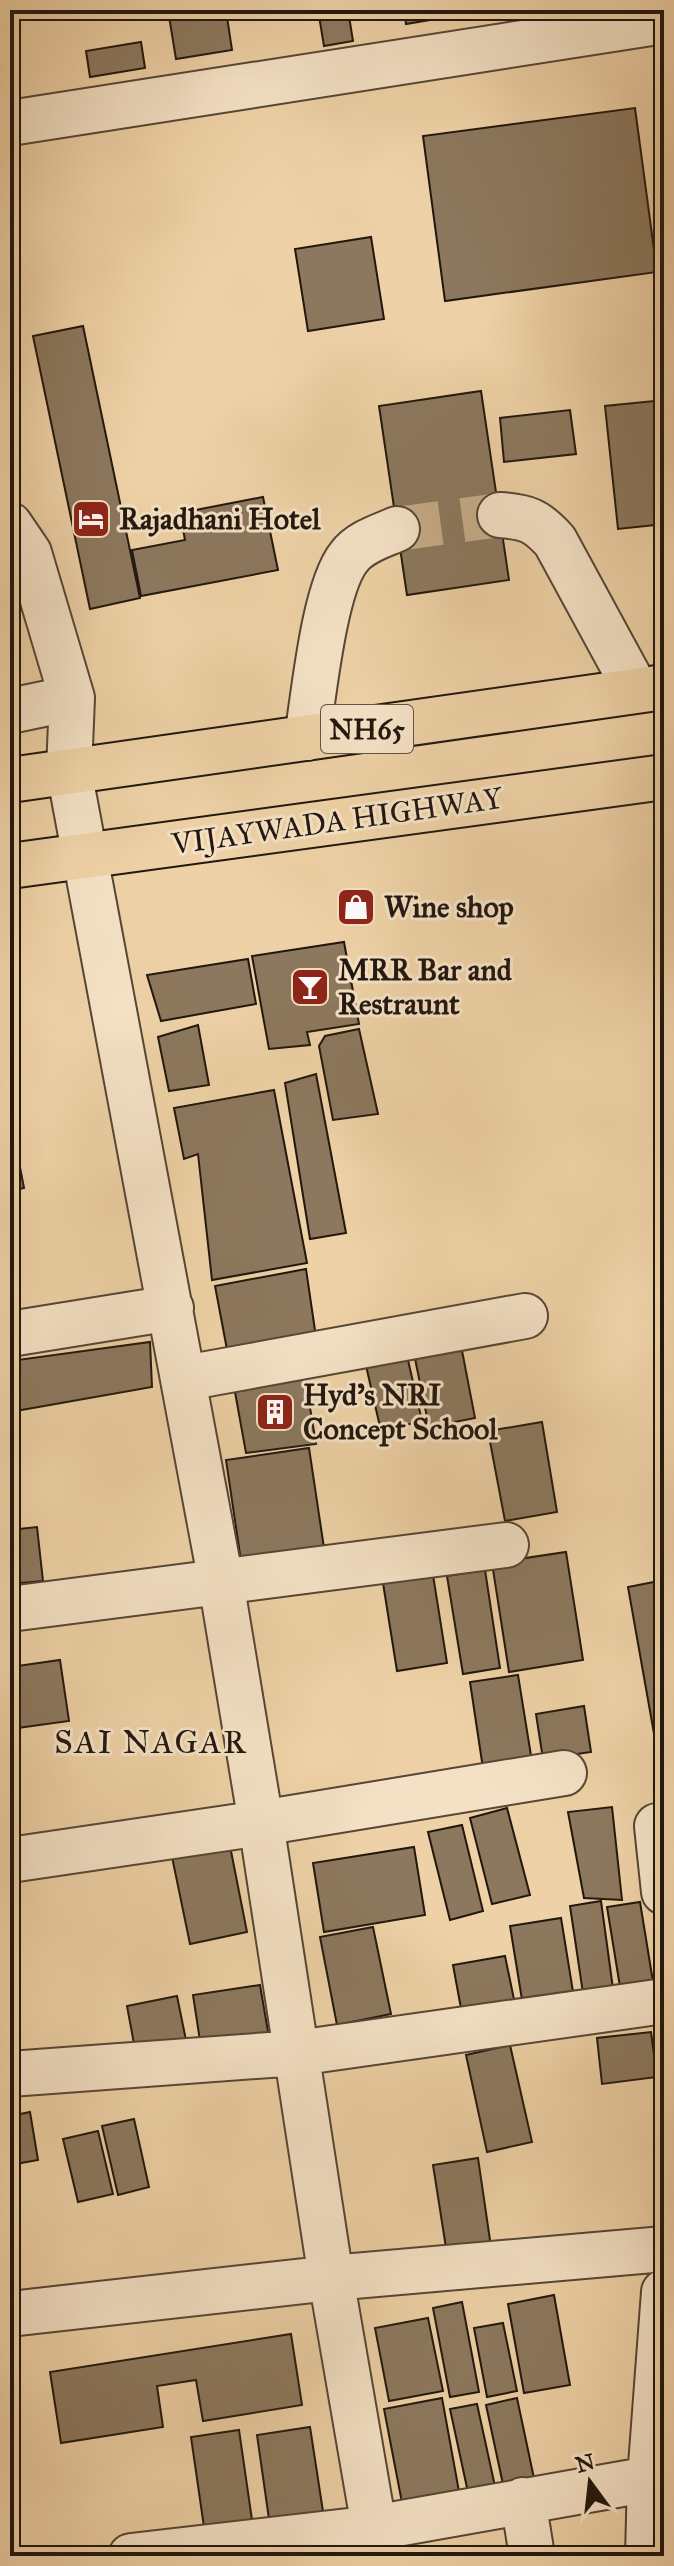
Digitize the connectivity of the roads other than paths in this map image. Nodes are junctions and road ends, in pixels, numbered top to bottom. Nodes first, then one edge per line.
1 (664, 21) edge
2 (10, 123) edge
3 (500, 515) tunnel mouth
4 (10, 525) edge
5 (397, 529) tunnel mouth
6 (650, 688) edge
7 (72, 698) junction
8 (10, 711) edge
9 (307, 738) junction
10 (69, 771) junction
11 (11, 776) edge
12 (664, 777) edge
13 (87, 855) junction
14 (10, 866) edge
15 (171, 1308) junction
16 (525, 1316) dead end
17 (10, 1334) edge
18 (185, 1378) junction
19 (506, 1545) dead end
20 (221, 1582) junction
21 (10, 1609) edge
22 (564, 1773) dead end
23 (261, 1823) junction
24 (657, 1826) dead end
25 (10, 1860) edge
26 (664, 1892) edge
27 (664, 2001) edge
28 (297, 2053) junction
29 (10, 2074) edge
30 (664, 2249) edge
31 (331, 2278) junction
32 (664, 2302) edge
33 (10, 2314) edge
34 (657, 2480) edge
35 (523, 2500) junction
36 (376, 2542) edge
37 (131, 2556) edge
38 (532, 2556) edge
39 (648, 2556) edge

1 - 2 street
3 - 6 street
4 - 7 street
5 - 9 street
6 - 9 highway, NH65
7 - 8 street
7 - 10 street
9 - 10 highway, NH65
10 - 11 highway, NH65
10 - 13 street
12 - 13 highway, VIJAYWADA HIGHWAY
13 - 14 highway, VIJAYWADA HIGHWAY
13 - 15 street
15 - 17 street
15 - 18 street
16 - 18 street
18 - 20 street
19 - 20 street
20 - 21 street
20 - 23 street
22 - 23 street
23 - 25 street
23 - 28 street
24 - 26 street
27 - 28 street
28 - 29 street
28 - 31 street
30 - 31 street
31 - 33 street
31 - 36 street
32 - 34 street
34 - 35 street
34 - 39 street
35 - 36 street
35 - 38 street
36 - 37 street

